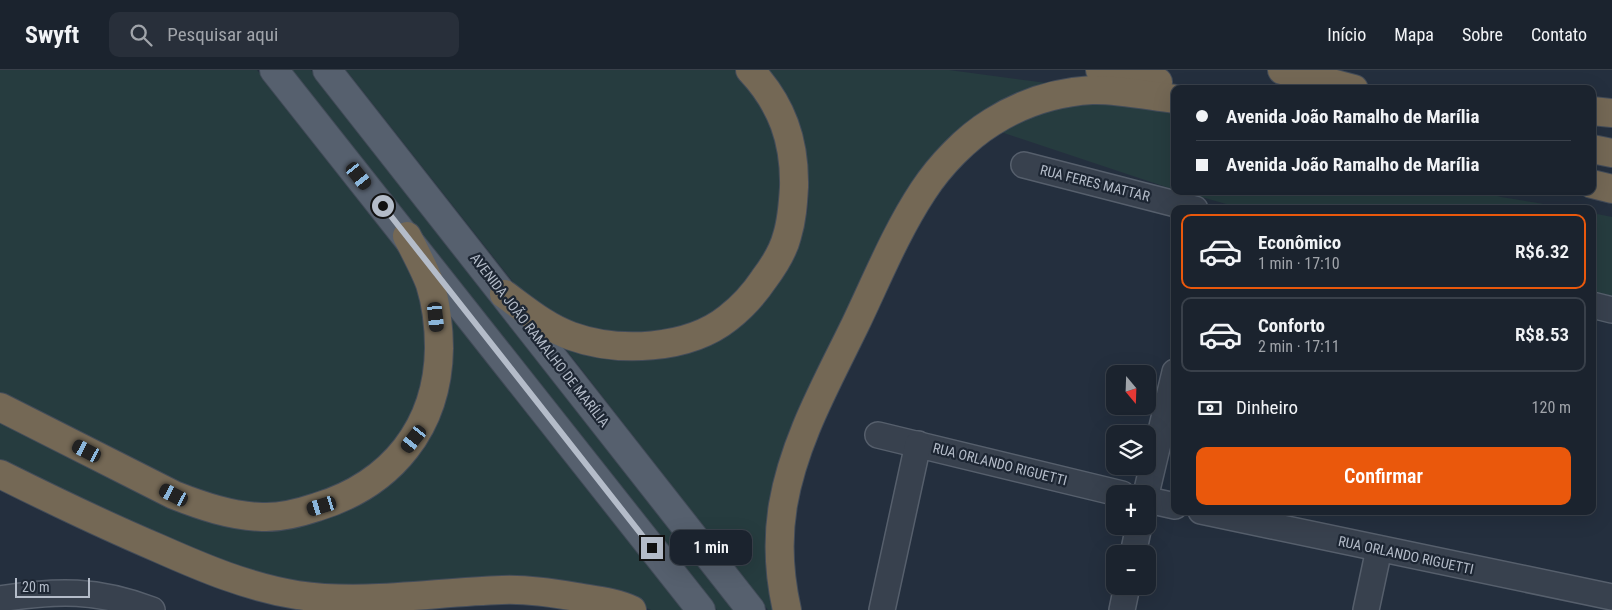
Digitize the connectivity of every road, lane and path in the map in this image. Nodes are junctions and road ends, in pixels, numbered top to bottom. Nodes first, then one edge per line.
1 (274, 70) edge
2 (327, 70) edge
3 (750, 70) edge
4 (1100, 70) edge
5 (1282, 70) edge
6 (1171, 85) edge
7 (1339, 85) edge
8 (1171, 99) edge
9 (1596, 111) edge
10 (1612, 113) edge
11 (1596, 149) edge
12 (1612, 153) edge
13 (1024, 165) dead end
14 (1596, 185) edge
15 (1612, 189) edge
16 (1179, 205) edge
17 (408, 236) junction
18 (504, 294) junction
19 (1596, 306) edge
20 (1612, 310) edge
21 (1171, 389) edge
22 (0, 407) edge
23 (878, 434) dead end
24 (918, 444) junction
25 (0, 474) edge
26 (1148, 485) edge
27 (1106, 490) edge
28 (1156, 502) edge
29 (1171, 505) edge
30 (1220, 515) edge
31 (1379, 549) junction
32 (1125, 595) edge
33 (1612, 597) edge
34 (0, 599) edge
35 (152, 610) edge
36 (632, 610) edge
37 (701, 610) edge
38 (752, 610) edge
39 (787, 610) edge
40 (882, 610) edge
41 (1122, 610) edge
42 (1366, 610) edge

1 - 17 main road
2 - 18 main road, AVENIDA JOÃO RAMALHO DE MARÍLIA
3 - 18 highway
4 - 6 highway
5 - 7 highway
8 - 39 highway
9 - 10 highway
11 - 12 highway
13 - 16 street, RUA FERES MATTAR
14 - 15 highway
17 - 22 highway
17 - 37 main road
18 - 38 main road, AVENIDA JOÃO RAMALHO DE MARÍLIA
19 - 20 street
21 - 26 street
23 - 24 street, RUA ORLANDO RIGUETTI
24 - 27 street, RUA ORLANDO RIGUETTI
24 - 40 street
25 - 36 highway
28 - 29 street
30 - 31 street, RUA ORLANDO RIGUETTI
31 - 33 street, RUA ORLANDO RIGUETTI
31 - 42 street
32 - 41 street
34 - 35 street

